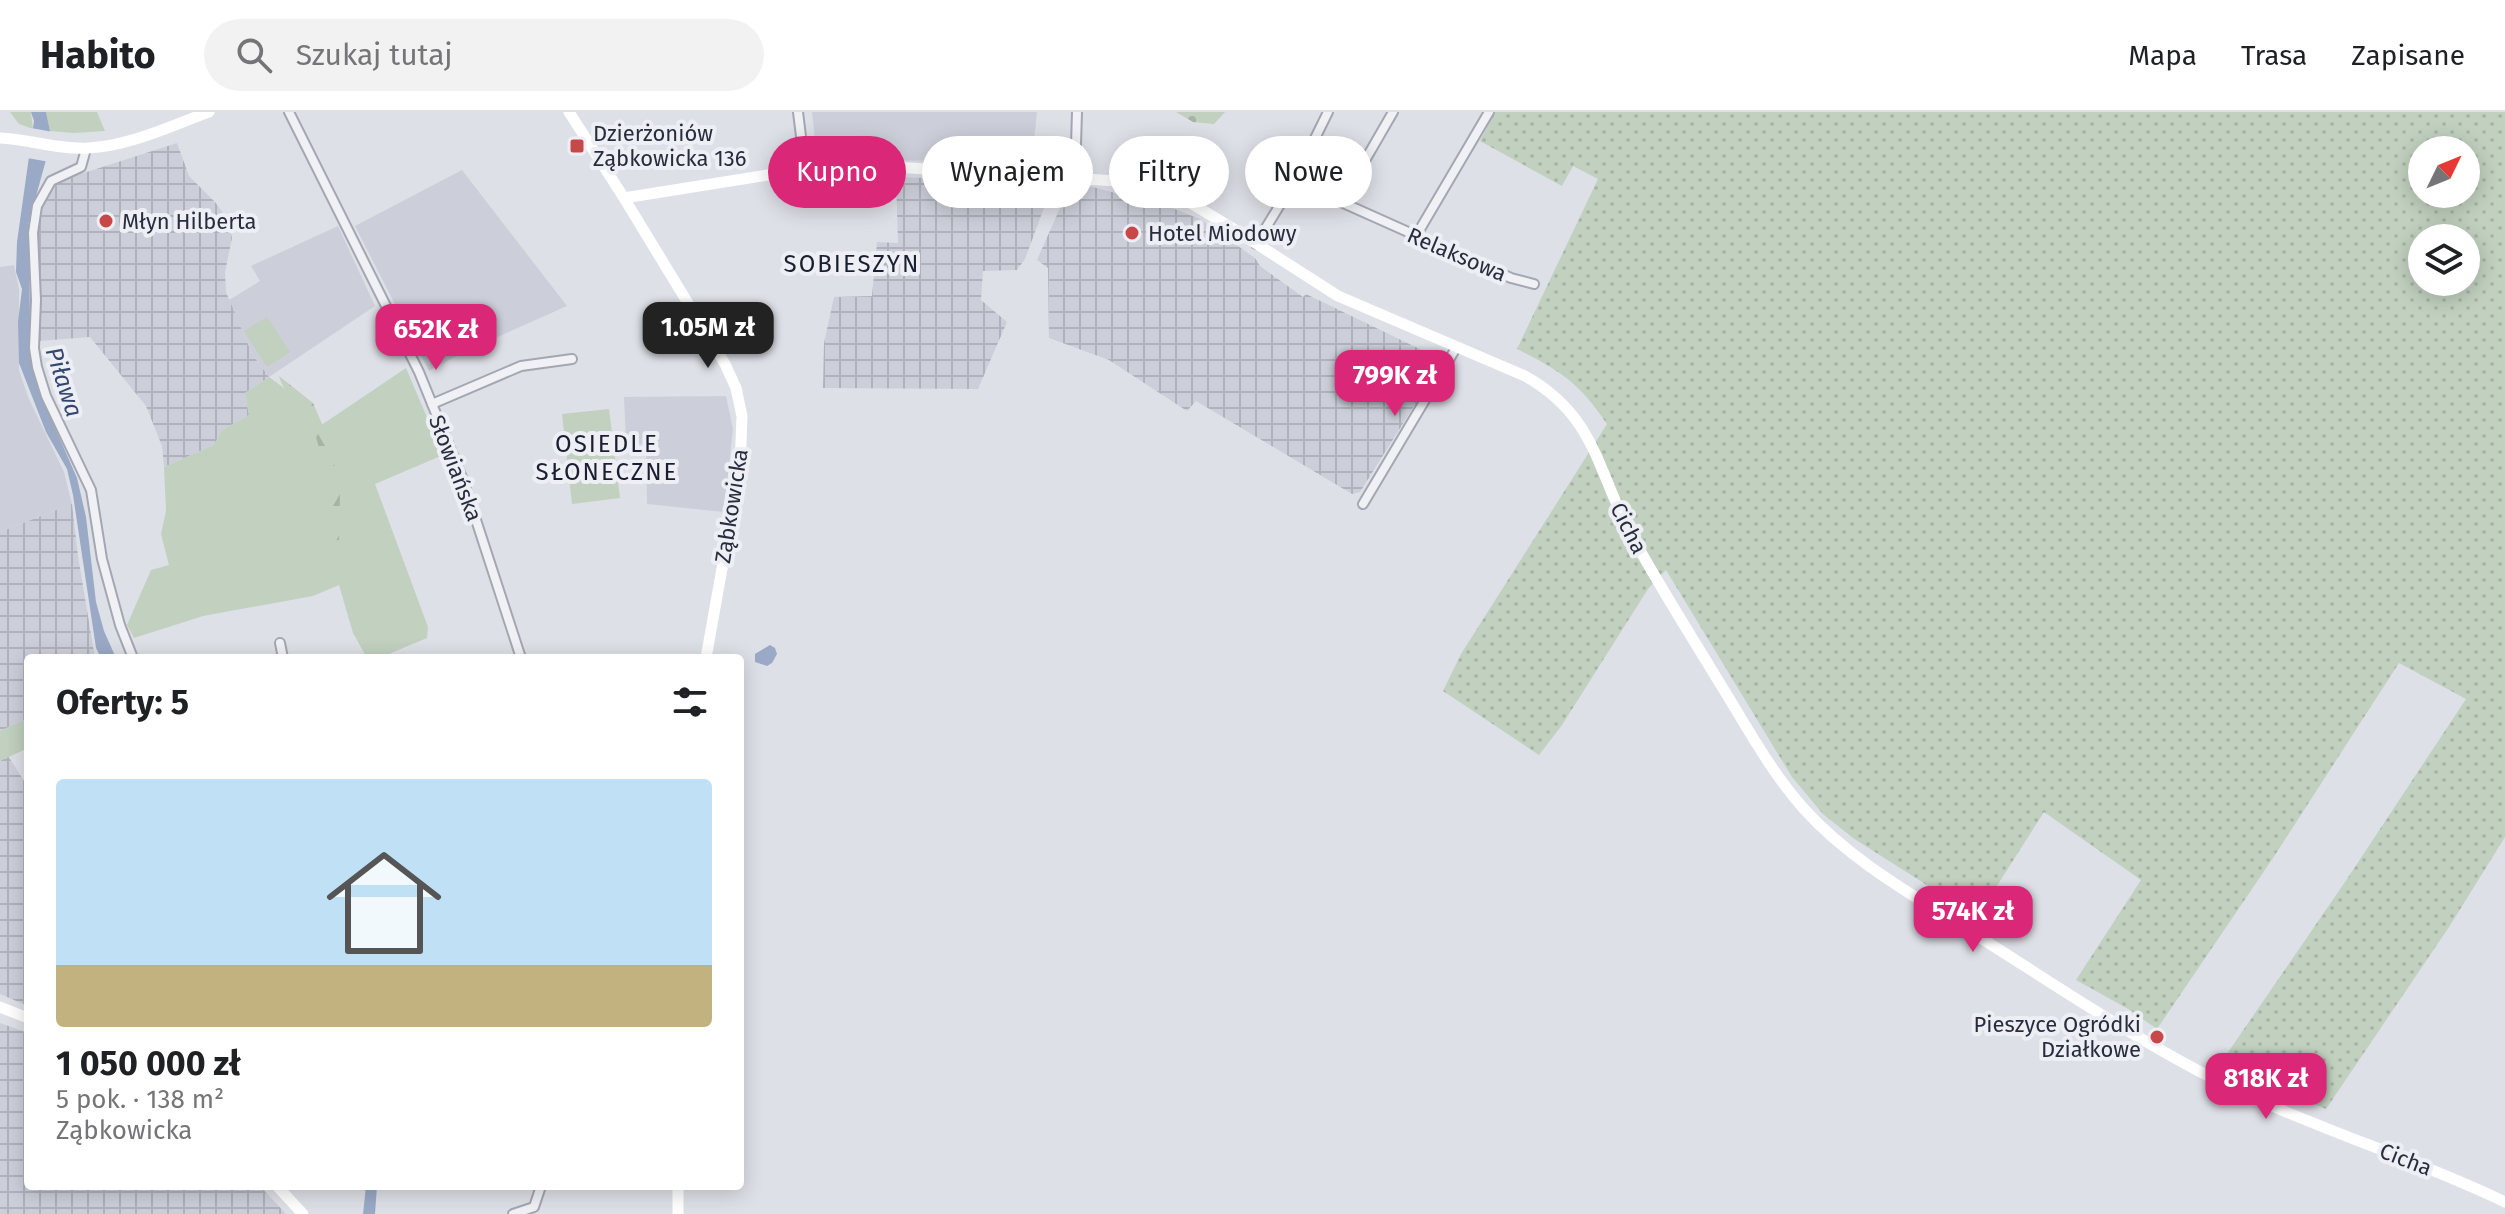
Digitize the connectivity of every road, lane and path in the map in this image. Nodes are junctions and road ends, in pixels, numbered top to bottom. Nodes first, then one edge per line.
1 (209, 112) edge
2 (289, 112) edge
3 (569, 112) edge
4 (798, 112) edge
5 (1077, 112) edge
6 (1328, 112) edge
7 (1393, 112) edge
8 (1489, 112) edge
9 (801, 136) edge
10 (1076, 136) edge
11 (1316, 136) edge
12 (3, 137) edge
13 (1372, 148) edge
14 (86, 149) junction
15 (768, 175) edge
16 (1093, 179) edge
17 (624, 198) junction
18 (1278, 208) edge
19 (1354, 208) edge
20 (1416, 236) junction
21 (1256, 244) junction
22 (1534, 284) dead end
23 (1456, 348) junction
24 (572, 359) dead end
25 (432, 404) junction
26 (1363, 504) dead end
27 (280, 643) dead end
28 (131, 654) edge
29 (282, 654) edge
30 (520, 654) edge
31 (707, 654) edge
32 (0, 1007) edge
33 (24, 1016) edge
34 (281, 1190) edge
35 (540, 1190) edge
36 (678, 1190) edge
37 (2505, 1202) edge
38 (303, 1214) edge
39 (513, 1214) edge
40 (678, 1214) edge

1 - 14 street
2 - 25 street, Słowiańska
3 - 17 street, Ząbkowicka
4 - 9 street
5 - 10 street
6 - 11 street
7 - 13 street
8 - 20 street
12 - 14 street
14 - 28 street
15 - 17 street, Cicha
16 - 21 street, Cicha
17 - 31 street, Ząbkowicka
18 - 21 street
19 - 20 street, Relaksowa
20 - 22 street, Relaksowa
21 - 23 street, Cicha
23 - 26 street
23 - 37 street, Cicha
24 - 25 street
25 - 30 street, Słowiańska
27 - 29 street
32 - 33 street
34 - 38 street
35 - 39 street
36 - 40 street

